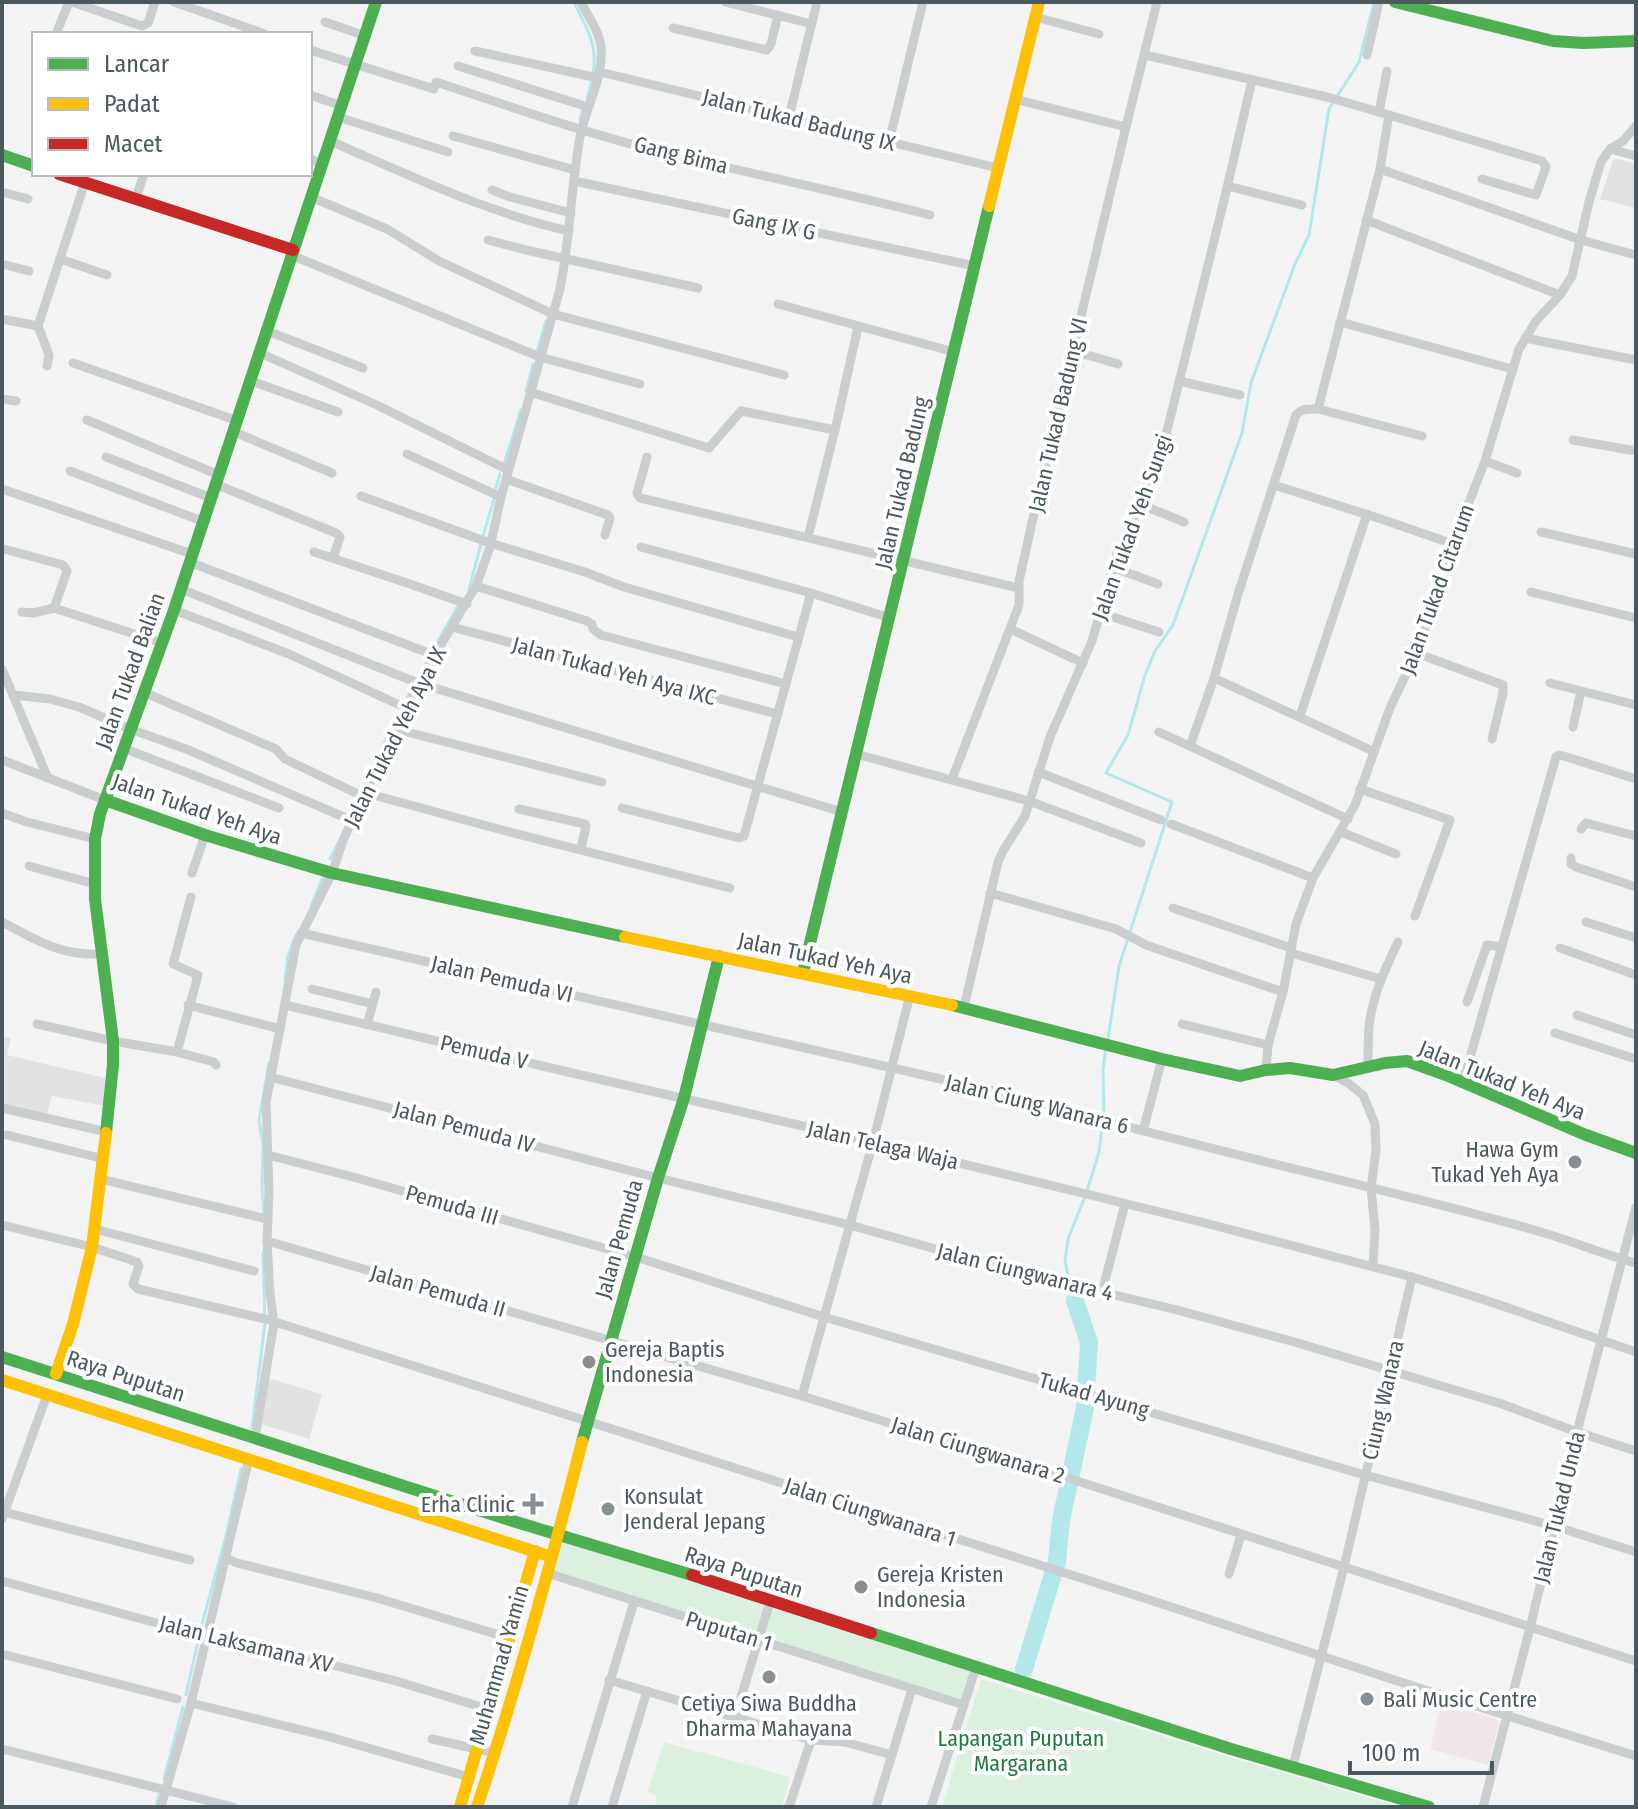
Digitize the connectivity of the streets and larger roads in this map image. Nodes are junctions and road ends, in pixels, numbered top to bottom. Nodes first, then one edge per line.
1 (70, 2) edge
2 (155, 2) edge
3 (174, 2) edge
4 (376, 2) edge
5 (581, 2) edge
6 (725, 2) edge
7 (817, 2) edge
8 (923, 2) edge
9 (1039, 2) edge
10 (1157, 2) edge
11 (1379, 2) edge
12 (1395, 2) edge
13 (1442, 8) edge
14 (778, 15) junction
15 (1035, 17) junction
16 (325, 22) dead end
17 (812, 24) junction
18 (673, 28) dead end
19 (57, 32) edge
20 (259, 32) edge
21 (1099, 34) dead end
22 (366, 36) junction
23 (1636, 41) edge
24 (312, 51) edge
25 (475, 51) dead end
26 (1145, 55) junction
27 (1367, 55) dead end
28 (355, 65) junction
29 (458, 66) dead end
30 (1387, 71) dead end
31 (599, 75) junction
32 (1252, 80) junction
33 (312, 96) edge
34 (1015, 99) junction
35 (588, 107) junction
36 (340, 111) junction
37 (1384, 114) junction
38 (789, 117) junction
39 (1636, 126) edge
40 (1126, 127) junction
41 (582, 129) junction
42 (453, 136) dead end
43 (330, 141) junction
44 (889, 142) junction
45 (1610, 149) junction
46 (448, 152) dead end
47 (2, 155) edge
48 (1636, 156) edge
49 (312, 160) edge
50 (323, 164) junction
51 (32, 165) edge
52 (998, 168) junction
53 (1380, 169) junction
54 (575, 170) junction
55 (66, 176) edge
56 (143, 176) edge
57 (1482, 179) dead end
58 (574, 181) junction
59 (85, 182) junction
60 (1228, 186) junction
61 (492, 190) dead end
62 (2, 192) edge
63 (311, 197) junction
64 (136, 198) junction
65 (28, 199) dead end
66 (1302, 205) dead end
67 (571, 213) junction
68 (930, 215) dead end
69 (1366, 220) junction
70 (569, 231) junction
71 (488, 240) dead end
72 (1581, 240) junction
73 (292, 253) junction
74 (1636, 255) edge
75 (566, 258) junction
76 (60, 259) junction
77 (2, 264) edge
78 (975, 266) junction
79 (29, 271) dead end
80 (107, 275) dead end
81 (698, 288) dead end
82 (1560, 295) junction
83 (778, 304) dead end
84 (553, 314) junction
85 (2, 319) edge
86 (1340, 322) junction
87 (38, 326) junction
88 (858, 327) junction
89 (267, 331) junction
90 (1525, 338) junction
91 (1074, 351) junction
92 (954, 352) junction
93 (260, 353) junction
94 (540, 357) junction
95 (1636, 360) edge
96 (73, 363) dead end
97 (1118, 364) dead end
98 (47, 366) dead end
99 (363, 368) dead end
100 (1512, 369) junction
101 (784, 375) dead end
102 (251, 381) junction
103 (1179, 381) junction
104 (640, 384) dead end
105 (530, 392) junction
106 (1240, 395) dead end
107 (2, 399) edge
108 (16, 401) dead end
109 (1318, 409) junction
110 (338, 412) dead end
111 (87, 420) dead end
112 (236, 426) junction
113 (835, 430) junction
114 (1422, 436) dead end
115 (1573, 440) dead end
116 (1636, 451) edge
117 (407, 454) dead end
118 (106, 457) dead end
119 (647, 457) dead end
120 (1485, 461) junction
121 (70, 471) dead end
122 (332, 473) dead end
123 (1517, 473) dead end
124 (507, 474) junction
125 (217, 479) junction
126 (1274, 485) junction
127 (2, 489) edge
128 (361, 496) dead end
129 (501, 497) junction
130 (211, 498) junction
131 (1140, 504) junction
132 (1367, 514) junction
133 (202, 521) junction
134 (1184, 522) dead end
135 (1541, 532) dead end
136 (605, 535) dead end
137 (808, 537) junction
138 (490, 543) junction
139 (1453, 544) junction
140 (641, 547) dead end
141 (4, 549) dead end
142 (314, 552) dead end
143 (1636, 554) edge
144 (190, 558) junction
145 (336, 559) junction
146 (904, 562) junction
147 (1112, 567) junction
148 (1158, 584) dead end
149 (476, 586) junction
150 (1019, 588) junction
151 (181, 589) junction
152 (1531, 592) dead end
153 (811, 593) junction
154 (467, 604) junction
155 (54, 608) junction
156 (174, 610) junction
157 (22, 612) dead end
158 (1100, 613) junction
159 (890, 618) junction
160 (1636, 618) edge
161 (452, 627) junction
162 (1010, 629) junction
163 (1159, 632) dead end
164 (798, 637) junction
165 (162, 643) junction
166 (1416, 653) junction
167 (434, 655) junction
168 (1083, 663) junction
169 (2, 669) edge
170 (1214, 678) junction
171 (418, 683) junction
172 (1550, 683) dead end
173 (786, 684) junction
174 (1581, 691) junction
175 (143, 692) junction
176 (13, 695) junction
177 (1636, 705) edge
178 (406, 708) junction
179 (777, 714) junction
180 (1300, 716) junction
181 (1573, 727) dead end
182 (130, 729) junction
183 (395, 729) junction
184 (1159, 732) dead end
185 (1492, 739) dead end
186 (1190, 746) junction
187 (123, 748) junction
188 (1373, 751) junction
189 (856, 754) junction
190 (2, 760) edge
191 (1038, 772) junction
192 (47, 776) junction
193 (952, 779) junction
194 (1636, 779) edge
195 (602, 782) dead end
196 (757, 786) junction
197 (1360, 789) junction
198 (365, 795) junction
199 (105, 800) junction
200 (1029, 801) junction
201 (279, 808) dead end
202 (622, 808) dead end
203 (519, 809) dead end
204 (842, 812) junction
205 (2, 813) edge
206 (1348, 819) junction
207 (353, 821) junction
208 (1581, 829) dead end
209 (1341, 832) junction
210 (205, 835) junction
211 (1636, 836) edge
212 (95, 839) junction
213 (1141, 843) dead end
214 (581, 849) junction
215 (1396, 854) dead end
216 (1571, 858) dead end
217 (29, 866) dead end
218 (192, 873) dead end
219 (332, 873) junction
220 (1313, 878) junction
221 (95, 884) junction
222 (1636, 887) edge
223 (730, 888) dead end
224 (990, 893) junction
225 (191, 897) dead end
226 (1173, 908) dead end
227 (1415, 916) dead end
228 (2, 922) edge
229 (1586, 922) dead end
230 (301, 933) junction
231 (1636, 938) edge
232 (1398, 942) dead end
233 (1502, 947) junction
234 (1560, 948) dead end
235 (1291, 950) junction
236 (101, 954) junction
237 (719, 956) junction
238 (803, 972) junction
239 (1636, 975) edge
240 (1381, 979) junction
241 (312, 989) dead end
242 (376, 992) dead end
243 (1283, 992) junction
244 (910, 995) junction
245 (1467, 1002) dead end
246 (373, 1004) junction
247 (188, 1005) junction
248 (285, 1005) junction
249 (964, 1007) junction
250 (1577, 1015) dead end
251 (37, 1024) dead end
252 (1182, 1024) dead end
253 (367, 1025) junction
254 (703, 1025) junction
255 (280, 1029) junction
256 (1555, 1033) dead end
257 (1636, 1035) edge
258 (113, 1041) junction
259 (1268, 1045) junction
260 (177, 1052) junction
261 (1162, 1059) junction
262 (1636, 1059) edge
263 (216, 1065) dead end
264 (1368, 1066) junction
265 (891, 1069) junction
266 (1266, 1070) junction
267 (1333, 1075) junction
268 (270, 1077) junction
269 (1463, 1082) junction
270 (684, 1098) junction
271 (2, 1108) edge
272 (1143, 1131) junction
273 (107, 1132) junction
274 (7, 1135) dead end
275 (873, 1142) junction
276 (1636, 1153) edge
277 (268, 1155) junction
278 (104, 1159) junction
279 (658, 1178) junction
280 (101, 1179) junction
281 (1371, 1188) junction
282 (1125, 1204) junction
283 (1636, 1207) edge
284 (263, 1218) dead end
285 (2, 1225) edge
286 (850, 1225) junction
287 (95, 1229) junction
288 (267, 1241) junction
289 (92, 1247) junction
290 (636, 1257) junction
291 (1623, 1260) junction
292 (1636, 1263) edge
293 (1373, 1267) junction
294 (254, 1271) dead end
295 (1412, 1277) junction
296 (1102, 1292) junction
297 (824, 1317) junction
298 (267, 1320) junction
299 (1601, 1340) junction
300 (610, 1341) junction
301 (1636, 1352) edge
302 (2, 1357) edge
303 (1390, 1370) junction
304 (56, 1374) junction
305 (2, 1380) edge
306 (47, 1395) junction
307 (802, 1396) junction
308 (145, 1403) junction
309 (587, 1422) junction
310 (139, 1424) junction
311 (1577, 1432) junction
312 (255, 1438) junction
313 (1636, 1451) edge
314 (249, 1459) junction
315 (1365, 1475) junction
316 (444, 1499) junction
317 (3, 1516) edge
318 (437, 1520) junction
319 (1554, 1526) junction
320 (559, 1534) junction
321 (1241, 1535) junction
322 (535, 1551) junction
323 (1636, 1552) edge
324 (552, 1557) junction
325 (226, 1558) junction
326 (190, 1560) dead end
327 (1344, 1567) junction
328 (547, 1573) junction
329 (1229, 1574) dead end
330 (2, 1581) edge
331 (634, 1602) junction
332 (770, 1602) junction
333 (1530, 1628) junction
334 (205, 1637) junction
335 (509, 1638) junction
336 (758, 1640) junction
337 (2, 1654) edge
338 (1321, 1655) junction
339 (1636, 1661) edge
340 (976, 1667) junction
341 (609, 1680) junction
342 (912, 1689) junction
343 (647, 1691) junction
344 (177, 1699) dead end
345 (191, 1703) junction
346 (964, 1705) junction
347 (488, 1709) junction
348 (1507, 1716) junction
349 (735, 1717) junction
350 (432, 1739) dead end
351 (811, 1740) junction
352 (2, 1749) edge
353 (476, 1750) junction
354 (495, 1753) junction
355 (892, 1755) junction
356 (1636, 1756) edge
357 (1293, 1766) junction
358 (469, 1777) junction
359 (166, 1790) junction
360 (161, 1807) edge
361 (233, 1807) edge
362 (460, 1807) edge
363 (477, 1807) edge
364 (572, 1807) edge
365 (612, 1807) edge
366 (789, 1807) edge
367 (876, 1807) edge
368 (931, 1807) edge
369 (1429, 1807) edge
370 (1483, 1807) edge

1 - 2 street
1 - 19 street
3 - 20 street
4 - 22 street, Jalan Tukad Balian
5 - 31 street, Jalan Tukad Yeh Aya IX
6 - 14 street
7 - 17 street
8 - 44 street
9 - 15 street, Jalan Tukad Badung
10 - 26 street, Jalan Tukad Badung VI
11 - 27 street
12 - 13 street
13 - 23 street
14 - 17 street
14 - 18 street
15 - 21 street
15 - 34 street, Jalan Tukad Badung
16 - 22 street
17 - 38 street
22 - 28 street, Jalan Tukad Balian
24 - 28 street
25 - 31 street, Jalan Tukad Badung IX
26 - 32 street
26 - 40 street, Jalan Tukad Badung VI
28 - 36 street, Jalan Tukad Balian
28 - 41 street, Gang Bima
29 - 35 street
30 - 37 street
31 - 35 street, Jalan Tukad Yeh Aya IX
31 - 38 street, Jalan Tukad Badung IX
32 - 37 street
32 - 60 street, Jalan Tukad Yeh Sungi
33 - 36 street
34 - 40 street
34 - 52 street, Jalan Tukad Badung
35 - 41 street, Jalan Tukad Yeh Aya IX
36 - 43 street, Jalan Tukad Balian
36 - 46 street
37 - 53 street
37 - 57 street
38 - 44 street, Jalan Tukad Badung IX
39 - 45 street, Jalan Tukad Citarum
40 - 91 street, Jalan Tukad Badung VI
41 - 54 street, Jalan Tukad Yeh Aya IX
41 - 68 street, Gang Bima
42 - 54 street
43 - 50 street, Jalan Tukad Balian
43 - 70 street
44 - 52 street, Jalan Tukad Badung IX
45 - 48 street
45 - 72 street, Jalan Tukad Citarum
47 - 51 street
49 - 50 street
50 - 63 street, Jalan Tukad Balian
52 - 78 street, Jalan Tukad Badung
53 - 69 street
53 - 72 street
54 - 58 street, Jalan Tukad Yeh Aya IX
55 - 59 street
56 - 64 street
58 - 67 street, Jalan Tukad Yeh Aya IX
58 - 78 street, Gang IX G
59 - 64 street
59 - 76 street
60 - 66 street
60 - 103 street, Jalan Tukad Yeh Sungi
61 - 67 street
62 - 65 street
63 - 73 street, Jalan Tukad Balian
63 - 84 street
64 - 73 street
67 - 70 street, Jalan Tukad Yeh Aya IX
69 - 82 street
69 - 86 street
70 - 75 street, Jalan Tukad Yeh Aya IX
71 - 75 street
72 - 74 street
72 - 82 street, Jalan Tukad Citarum
73 - 89 street, Jalan Tukad Balian
73 - 94 street
75 - 81 street
75 - 84 street, Jalan Tukad Yeh Aya IX
76 - 80 street
76 - 87 street
77 - 79 street
78 - 92 street, Jalan Tukad Badung
82 - 90 street, Jalan Tukad Citarum
83 - 88 street
84 - 94 street, Jalan Tukad Yeh Aya IX
84 - 101 street
85 - 87 street
86 - 100 street
86 - 109 street
87 - 98 street
88 - 92 street
88 - 113 street
89 - 93 street, Jalan Tukad Balian
89 - 99 street
90 - 95 street
90 - 100 street, Jalan Tukad Citarum
91 - 97 street
91 - 150 street, Jalan Tukad Badung VI
92 - 146 street, Jalan Tukad Badung
93 - 102 street, Jalan Tukad Balian
93 - 124 street
94 - 104 street
94 - 105 street, Jalan Tukad Yeh Aya IX
96 - 112 street
100 - 120 street, Jalan Tukad Citarum
102 - 110 street
102 - 112 street, Jalan Tukad Balian
103 - 106 street
103 - 131 street, Jalan Tukad Yeh Sungi
105 - 113 street
105 - 124 street, Jalan Tukad Yeh Aya IX
107 - 108 street
109 - 114 street
109 - 126 street
111 - 125 street
112 - 122 street
112 - 125 street, Jalan Tukad Balian
113 - 137 street
115 - 116 street
117 - 129 street
118 - 130 street
119 - 137 street
120 - 123 street
120 - 139 street, Jalan Tukad Citarum
121 - 133 street
124 - 129 street, Jalan Tukad Yeh Aya IX
124 - 136 street
125 - 130 street, Jalan Tukad Balian
125 - 145 street
126 - 132 street
126 - 170 street
127 - 144 street
128 - 138 street
129 - 138 street, Jalan Tukad Yeh Aya IX
130 - 133 street, Jalan Tukad Balian
131 - 134 street
131 - 147 street, Jalan Tukad Yeh Sungi
132 - 139 street
132 - 180 street
133 - 144 street, Jalan Tukad Balian
135 - 143 street
137 - 146 street
138 - 149 street, Jalan Tukad Yeh Aya IX
138 - 164 street
139 - 166 street, Jalan Tukad Citarum
140 - 153 street
141 - 155 street
142 - 145 street
144 - 151 street, Jalan Tukad Balian
144 - 167 street
145 - 154 street
146 - 150 street
146 - 159 street, Jalan Tukad Badung
147 - 148 street
147 - 158 street, Jalan Tukad Yeh Sungi
149 - 154 street, Jalan Tukad Yeh Aya IX
149 - 173 street
150 - 162 street, Jalan Tukad Badung VI
151 - 156 street, Jalan Tukad Balian
151 - 171 street
152 - 160 street
153 - 159 street
153 - 164 street
154 - 161 street, Jalan Tukad Yeh Aya IX
155 - 157 street
155 - 165 street
156 - 165 street, Jalan Tukad Balian
156 - 178 street
158 - 163 street
158 - 168 street, Jalan Tukad Yeh Sungi
159 - 189 street, Jalan Tukad Badung
161 - 167 street, Jalan Tukad Yeh Aya IX
161 - 179 street, Jalan Tukad Yeh Aya IXC
162 - 168 street
162 - 193 street, Jalan Tukad Badung VI
164 - 173 street
165 - 175 street, Jalan Tukad Balian
166 - 185 street
166 - 188 street, Jalan Tukad Citarum
167 - 171 street, Jalan Tukad Yeh Aya IX
168 - 191 street, Jalan Tukad Yeh Sungi
169 - 176 street
170 - 180 street
170 - 186 street
171 - 178 street, Jalan Tukad Yeh Aya IX
171 - 196 street
172 - 174 street
173 - 179 street
174 - 177 street
174 - 181 street
175 - 182 street, Jalan Tukad Balian
175 - 198 street
176 - 182 street
176 - 192 street
178 - 183 street, Jalan Tukad Yeh Aya IX
179 - 196 street
180 - 188 street
182 - 187 street, Jalan Tukad Balian
182 - 207 street
183 - 195 street
183 - 198 street, Jalan Tukad Yeh Aya IX
184 - 186 street
186 - 206 street
187 - 199 street, Jalan Tukad Balian
187 - 201 street
188 - 197 street, Jalan Tukad Citarum
189 - 193 street
189 - 204 street, Jalan Tukad Badung
190 - 192 street, Jalan Tukad Yeh Aya
191 - 200 street, Jalan Tukad Yeh Sungi
191 - 220 street
192 - 199 street, Jalan Tukad Yeh Aya
193 - 200 street
194 - 233 street
196 - 202 street
196 - 204 street
197 - 206 street, Jalan Tukad Citarum
197 - 227 street
198 - 207 street, Jalan Tukad Yeh Aya IX
198 - 214 street
199 - 210 street, Jalan Tukad Yeh Aya
199 - 212 street, Jalan Tukad Balian
200 - 213 street
200 - 224 street, Jalan Tukad Yeh Sungi
203 - 214 street
204 - 238 street, Jalan Tukad Badung
205 - 212 street
206 - 209 street, Jalan Tukad Citarum
207 - 219 street, Jalan Tukad Yeh Aya IX
208 - 211 street
209 - 215 street
209 - 220 street, Jalan Tukad Citarum
210 - 218 street
210 - 219 street, Jalan Tukad Yeh Aya
212 - 221 street, Jalan Tukad Balian
214 - 223 street
216 - 222 street
217 - 221 street
219 - 230 street, Jalan Tukad Yeh Aya IX
219 - 237 street, Jalan Tukad Yeh Aya
220 - 235 street, Jalan Tukad Citarum
221 - 236 street, Jalan Tukad Balian
224 - 243 street
224 - 249 street, Jalan Tukad Yeh Sungi
225 - 247 street
226 - 235 street
228 - 236 street
229 - 231 street
230 - 248 street, Jalan Tukad Yeh Aya IX
230 - 254 street, Jalan Pemuda VI
232 - 240 street
233 - 245 street
233 - 269 street
234 - 239 street
235 - 240 street
235 - 243 street, Jalan Tukad Citarum
236 - 258 street, Jalan Tukad Balian
237 - 238 street, Jalan Tukad Yeh Aya
237 - 254 street, Jalan Pemuda
238 - 244 street, Jalan Tukad Yeh Aya
240 - 264 street
241 - 246 street
242 - 246 street
243 - 259 street, Jalan Tukad Citarum
244 - 249 street, Jalan Tukad Yeh Aya
244 - 265 street
246 - 253 street
247 - 255 street
247 - 260 street
248 - 253 street, Pemuda V
248 - 255 street, Jalan Tukad Yeh Aya IX
249 - 261 street, Jalan Tukad Yeh Aya
250 - 257 street
251 - 258 street
252 - 259 street
253 - 270 street, Pemuda V
254 - 265 street, Jalan Ciung Wanara 6
254 - 270 street, Jalan Pemuda
255 - 268 street, Jalan Tukad Yeh Aya IX
256 - 262 street
258 - 260 street
258 - 273 street, Jalan Tukad Balian
259 - 266 street, Jalan Tukad Citarum
260 - 263 street
261 - 266 street, Jalan Tukad Yeh Aya
261 - 272 street
264 - 267 street, Jalan Tukad Yeh Aya
264 - 269 street, Jalan Tukad Yeh Aya
265 - 272 street, Jalan Ciung Wanara 6
265 - 275 street
266 - 267 street, Jalan Tukad Yeh Aya
267 - 281 street
268 - 277 street, Jalan Tukad Yeh Aya IX
268 - 279 street, Jalan Pemuda IV
269 - 276 street, Jalan Tukad Yeh Aya
270 - 275 street, Jalan Telaga Waja
270 - 279 street, Jalan Pemuda
271 - 273 street
272 - 281 street, Jalan Ciung Wanara 6
273 - 278 street, Jalan Tukad Balian
274 - 278 street
275 - 282 street, Jalan Telaga Waja
275 - 286 street
277 - 288 street, Jalan Tukad Yeh Aya IX
277 - 290 street, Pemuda III
278 - 280 street, Jalan Tukad Balian
279 - 286 street, Jalan Ciungwanara 4
279 - 290 street, Jalan Pemuda
280 - 284 street
280 - 287 street, Jalan Tukad Balian
281 - 291 street, Jalan Ciung Wanara 6
281 - 293 street
282 - 293 street, Jalan Telaga Waja
282 - 296 street
283 - 291 street, Jalan Tukad Unda
285 - 289 street
286 - 296 street, Jalan Ciungwanara 4
286 - 297 street
287 - 289 street, Jalan Tukad Balian
287 - 294 street
288 - 298 street, Jalan Tukad Yeh Aya IX
288 - 300 street, Jalan Pemuda II
289 - 298 street, Jalan Ciungwanara 1
289 - 304 street, Jalan Tukad Balian
290 - 297 street, Tukad Ayung
290 - 300 street, Jalan Pemuda
291 - 292 street, Jalan Ciung Wanara 6
291 - 299 street, Jalan Tukad Unda
293 - 295 street
295 - 299 street
295 - 303 street, Ciung Wanara
296 - 303 street, Jalan Ciungwanara 4
297 - 307 street
297 - 315 street, Tukad Ayung
298 - 309 street, Jalan Ciungwanara 1
298 - 312 street, Jalan Tukad Yeh Aya IX
299 - 301 street
299 - 311 street, Jalan Tukad Unda
300 - 307 street, Jalan Ciungwanara 2
300 - 309 street, Jalan Pemuda
302 - 304 street, Raya Puputan
303 - 311 street, Jalan Ciungwanara 4
303 - 315 street, Ciung Wanara
304 - 308 street, Raya Puputan
305 - 306 street, Raya Puputan
306 - 310 street, Raya Puputan
306 - 317 street
307 - 321 street, Jalan Ciungwanara 2
308 - 310 street
308 - 312 street, Raya Puputan
309 - 320 street, Jalan Pemuda
309 - 338 street, Jalan Ciungwanara 1
310 - 314 street, Raya Puputan
311 - 313 street, Jalan Ciungwanara 4
311 - 319 street, Jalan Tukad Unda
312 - 316 street, Raya Puputan
314 - 318 street, Raya Puputan
314 - 325 street
315 - 319 street, Tukad Ayung
315 - 327 street, Ciung Wanara
316 - 318 street
316 - 320 street, Raya Puputan
317 - 326 street
318 - 322 street, Raya Puputan
319 - 323 street, Tukad Ayung
319 - 333 street, Jalan Tukad Unda
320 - 324 street, Muhammad Yamin
320 - 332 street, Raya Puputan
321 - 327 street, Jalan Ciungwanara 2
321 - 329 street
322 - 324 street, Raya Puputan
322 - 335 street, Muhammad Yamin
324 - 328 street, Muhammad Yamin
325 - 334 street
325 - 335 street
327 - 333 street, Jalan Ciungwanara 2
327 - 338 street, Ciung Wanara
328 - 331 street, Puputan 1
328 - 354 street, Muhammad Yamin
330 - 334 street, Jalan Laksamana XV
331 - 336 street, Puputan 1
331 - 341 street
332 - 336 street
332 - 340 street, Raya Puputan
333 - 339 street, Jalan Ciungwanara 2
333 - 348 street, Jalan Tukad Unda
334 - 345 street
334 - 347 street, Jalan Laksamana XV
335 - 347 street, Muhammad Yamin
336 - 342 street, Puputan 1
336 - 349 street
337 - 344 street
338 - 348 street, Jalan Ciungwanara 1
338 - 357 street, Ciung Wanara
340 - 346 street
340 - 357 street, Raya Puputan
341 - 343 street
341 - 364 street
342 - 346 street, Puputan 1
342 - 355 street
343 - 349 street
343 - 365 street
345 - 358 street
345 - 359 street
346 - 368 street
347 - 353 street, Muhammad Yamin
348 - 356 street, Jalan Ciungwanara 1
348 - 370 street, Jalan Tukad Unda
349 - 351 street
350 - 353 street
351 - 355 street
351 - 366 street
352 - 359 street
353 - 354 street
353 - 358 street, Muhammad Yamin
354 - 363 street, Muhammad Yamin
355 - 367 street
357 - 369 street, Raya Puputan
358 - 362 street, Muhammad Yamin
359 - 360 street
359 - 361 street

